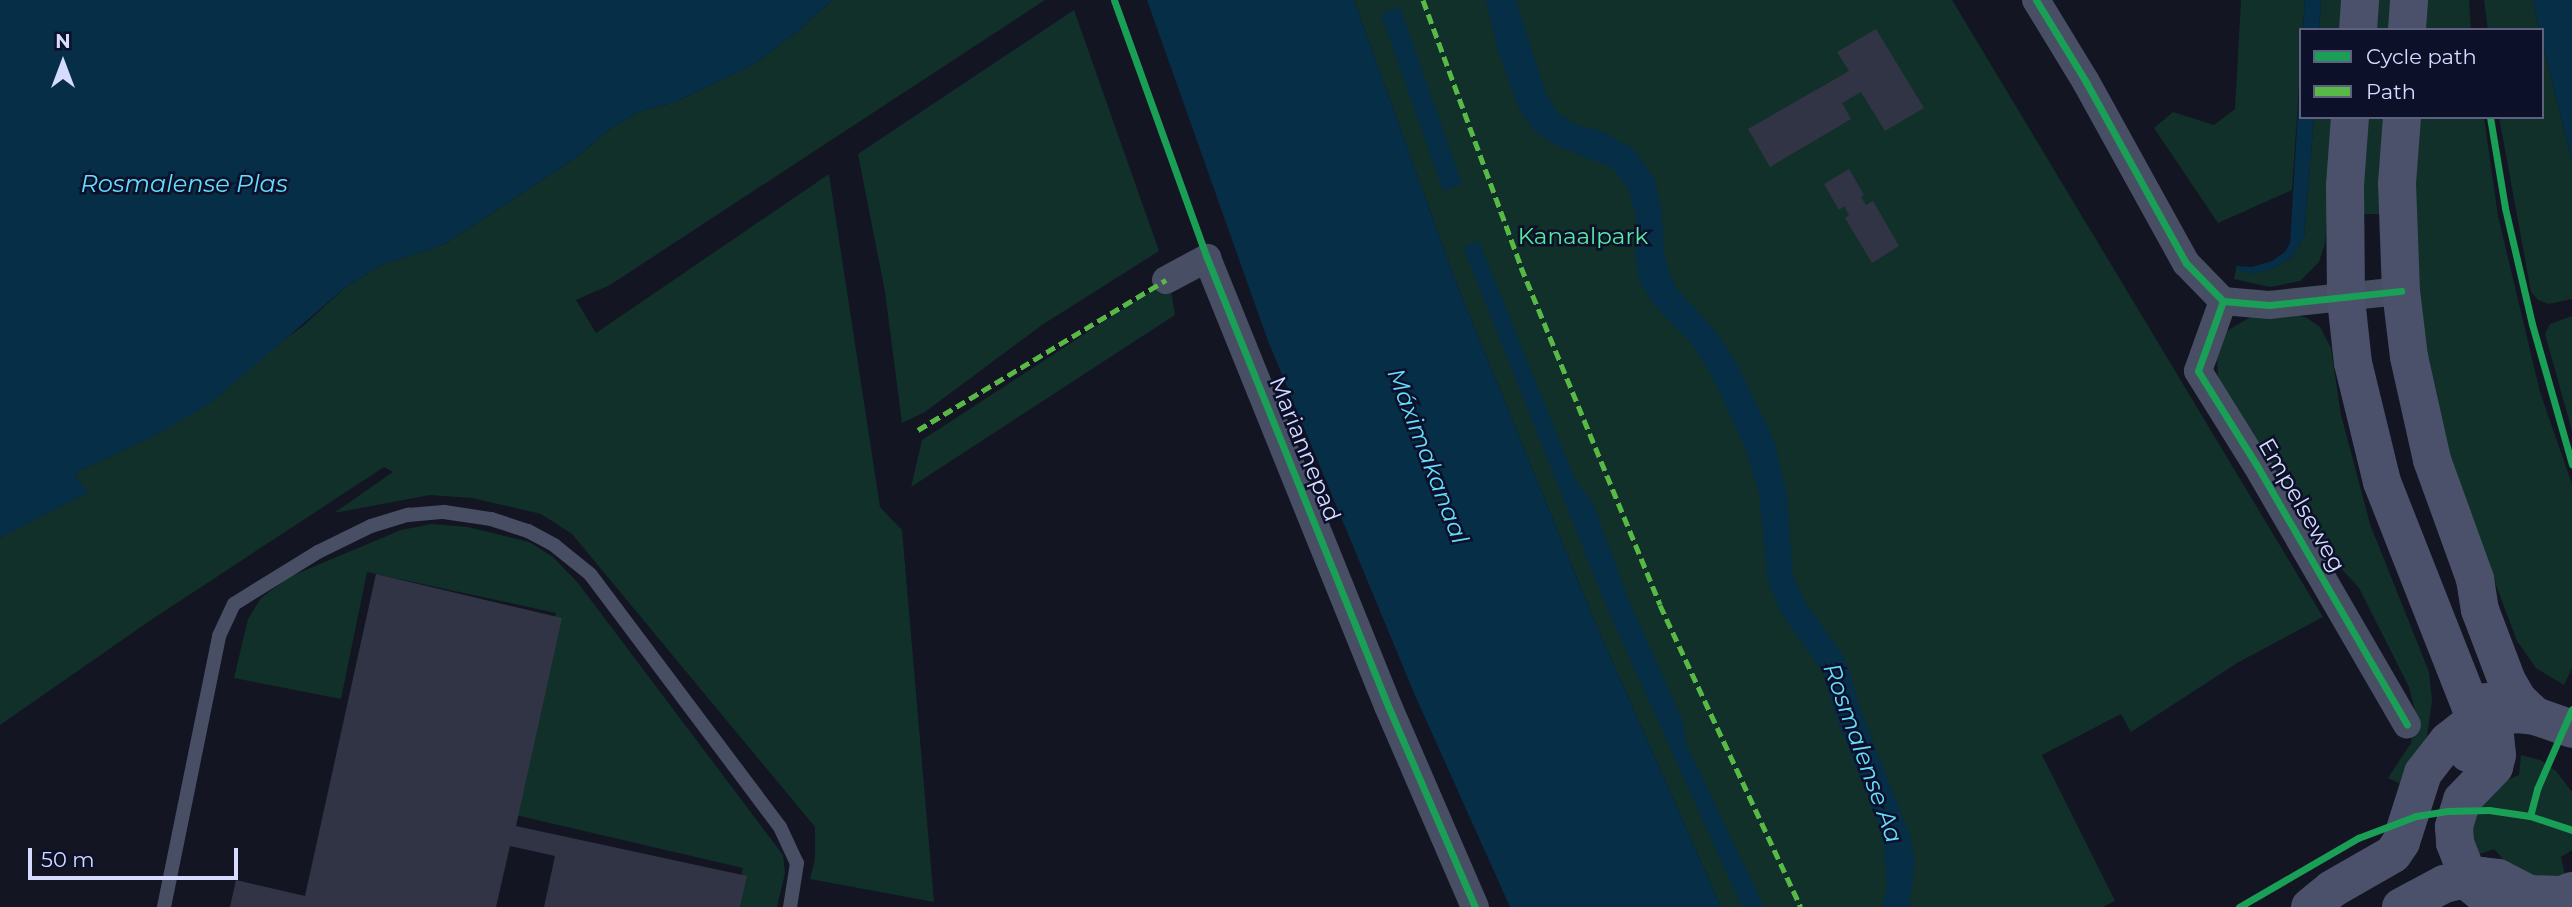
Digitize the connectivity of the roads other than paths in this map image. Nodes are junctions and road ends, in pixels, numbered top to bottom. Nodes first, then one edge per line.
1 (2036, 0) edge
2 (2360, 0) edge
3 (2409, 0) edge
4 (2357, 28) edge
5 (2407, 28) edge
6 (2350, 119) edge
7 (2402, 119) edge
8 (1166, 280) dead end
9 (2401, 291) junction
10 (2346, 299) junction
11 (2223, 301) junction
12 (2427, 595) junction
13 (2534, 701) junction
14 (2572, 707) edge
15 (2407, 724) dead end
16 (2572, 729) edge
17 (2476, 735) junction
18 (2572, 760) edge
19 (2430, 842) junction
20 (2572, 891) edge
21 (2463, 897) edge
22 (164, 907) edge
23 (790, 907) edge
24 (1475, 907) edge
25 (2310, 907) edge
26 (2329, 907) edge
27 (2401, 907) edge

1 - 11 street
2 - 4 main road
3 - 5 main road
6 - 10 main road
7 - 9 main road
8 - 24 street, Mariannepad
9 - 10 street
9 - 13 main road
10 - 11 street
10 - 12 main road
11 - 15 street, Empelseweg
12 - 17 main road
12 - 17 main road
13 - 14 main road
13 - 16 main road
13 - 17 main road
17 - 18 main road
17 - 19 main road
17 - 21 main road
17 - 25 main road
19 - 21 main road
19 - 26 main road
20 - 21 main road
21 - 27 main road
22 - 23 lane

